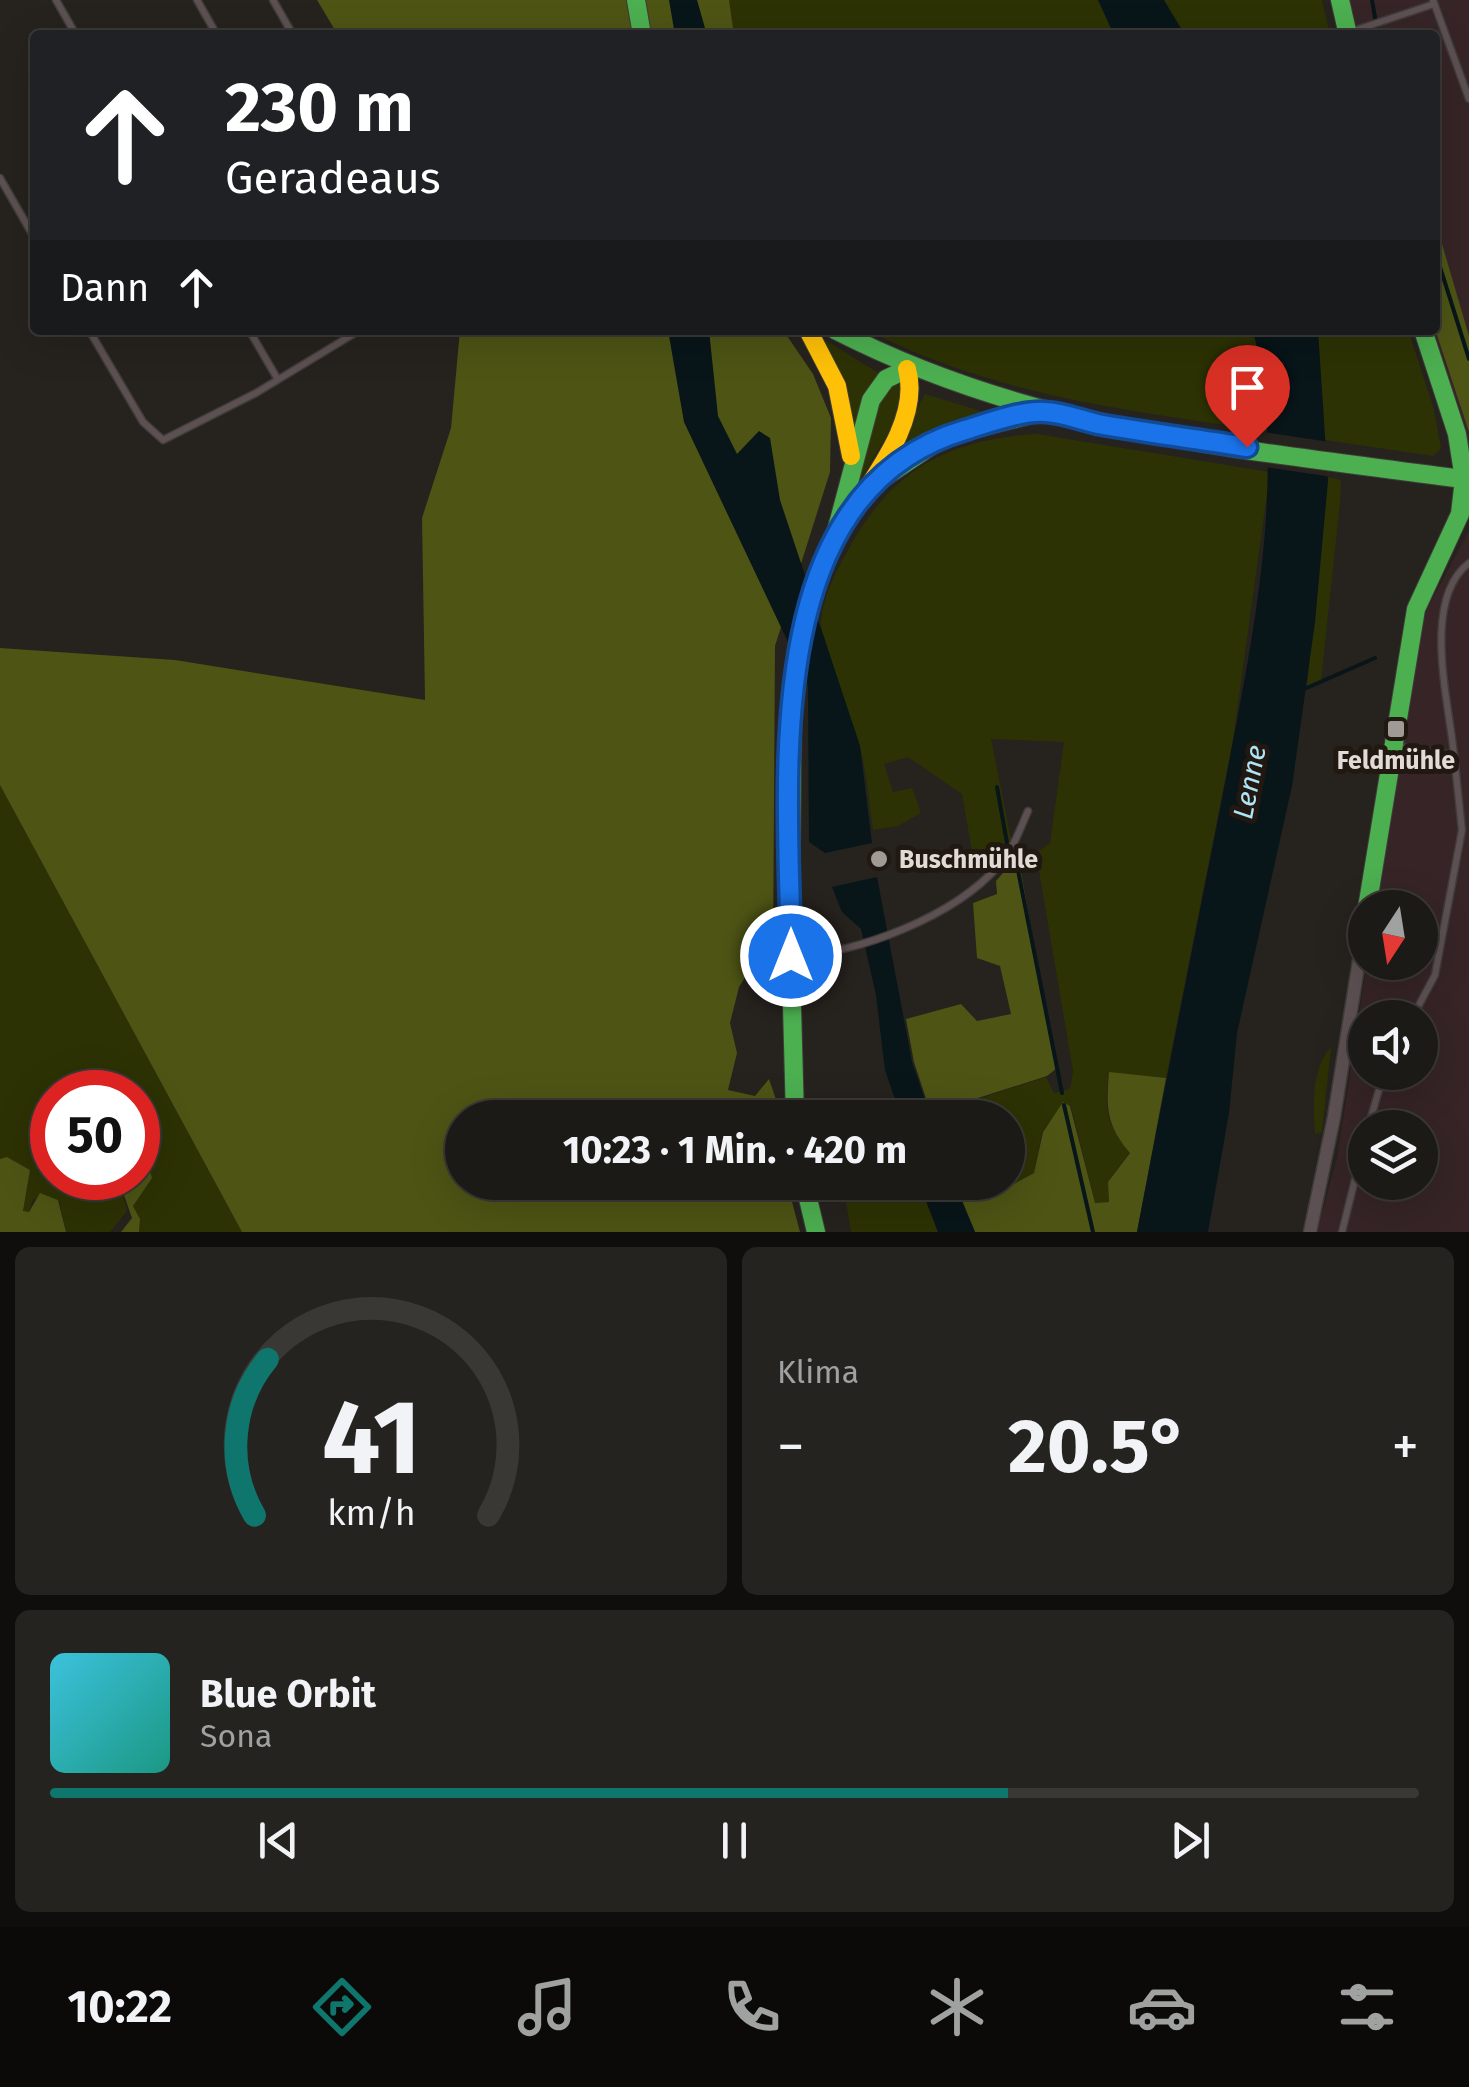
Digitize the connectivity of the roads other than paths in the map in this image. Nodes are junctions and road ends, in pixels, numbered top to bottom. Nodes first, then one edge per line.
1 (56, 0) edge
2 (197, 0) edge
3 (274, 0) edge
4 (636, 0) edge
5 (1340, 0) edge
6 (1433, 2) edge
7 (73, 30) edge
8 (214, 30) edge
9 (290, 30) edge
10 (641, 30) edge
11 (1352, 30) edge
12 (1359, 30) edge
13 (1469, 99) edge
14 (0, 178) edge
15 (30, 230) edge
16 (92, 335) edge
17 (252, 335) edge
18 (351, 335) edge
19 (811, 335) edge
20 (845, 335) edge
21 (1425, 335) edge
22 (908, 370) junction
23 (277, 378) junction
24 (1044, 412) junction
25 (852, 468) junction
26 (1466, 480) edge
27 (867, 489) junction
28 (834, 539) junction
29 (1469, 563) edge
30 (1394, 746) junction
31 (1454, 755) junction
32 (1028, 811) dead end
33 (1371, 890) edge
34 (791, 956) junction
35 (1356, 980) edge
36 (1421, 1000) edge
37 (795, 1100) edge
38 (808, 1200) edge
39 (1350, 1200) edge
40 (816, 1232) edge
41 (1310, 1232) edge
42 (1342, 1232) edge

1 - 7 lane
2 - 8 lane
3 - 9 lane
4 - 10 main road
5 - 11 main road
6 - 12 lane
6 - 13 lane
14 - 15 lane
16 - 23 lane
17 - 23 lane
18 - 23 lane
19 - 25 main road
20 - 22 main road
21 - 26 main road
22 - 24 main road
22 - 25 main road
22 - 27 main road
24 - 26 main road
24 - 27 main road
25 - 28 main road
26 - 30 main road
27 - 28 main road
28 - 34 main road
29 - 31 lane
30 - 31 lane
30 - 33 main road
31 - 36 lane
32 - 34 lane
34 - 37 main road
35 - 41 street
38 - 40 main road
39 - 42 lane

